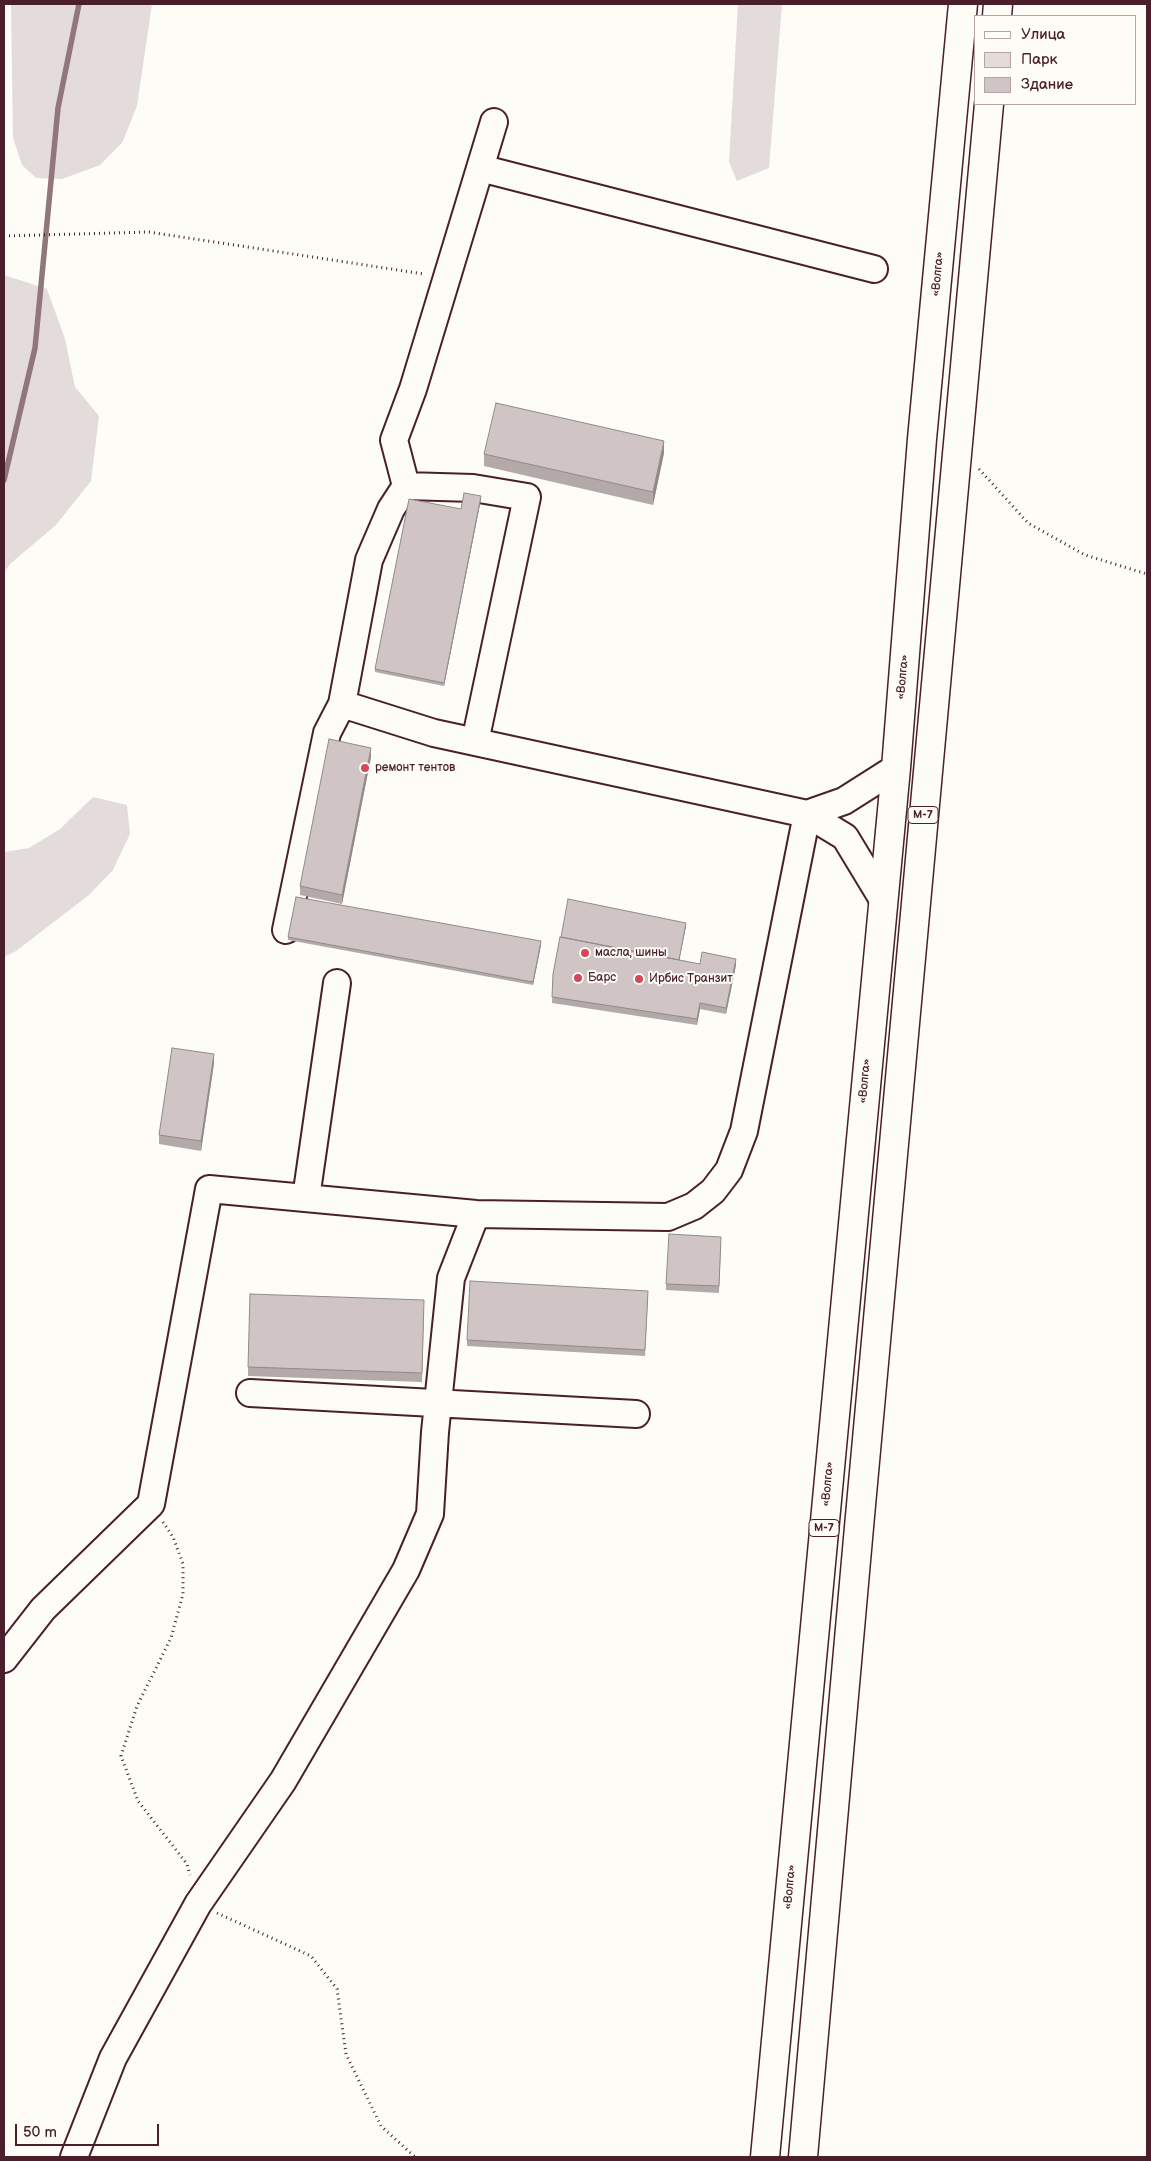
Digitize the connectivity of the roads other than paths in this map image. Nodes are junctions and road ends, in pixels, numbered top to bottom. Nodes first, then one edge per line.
1 (963, 4) edge
2 (988, 105) edge
3 (494, 122) dead end
4 (480, 168) junction
5 (874, 269) dead end
6 (406, 486) junction
7 (342, 704) junction
8 (475, 742) junction
9 (896, 768) junction
10 (807, 814) junction
11 (882, 898) junction
12 (286, 930) dead end
13 (338, 983) dead end
14 (306, 1198) junction
15 (476, 1214) junction
16 (250, 1393) dead end
17 (438, 1404) junction
18 (636, 1414) dead end
19 (4, 1659) edge
20 (74, 2157) edge
21 (765, 2157) edge
22 (804, 2157) edge

1 - 9 highway, «Волга» / М-7
2 - 22 highway, М-7
3 - 4 lane
4 - 5 lane
4 - 6 lane
6 - 7 lane
6 - 8 lane
7 - 8 lane
7 - 12 lane
8 - 10 lane
9 - 10 lane
9 - 11 highway, «Волга» / М-7
10 - 11 lane
10 - 15 lane
11 - 21 highway, «Волга» / М-7
13 - 14 lane
14 - 15 lane
14 - 19 lane
15 - 17 lane
16 - 17 lane
17 - 18 lane
17 - 20 lane

